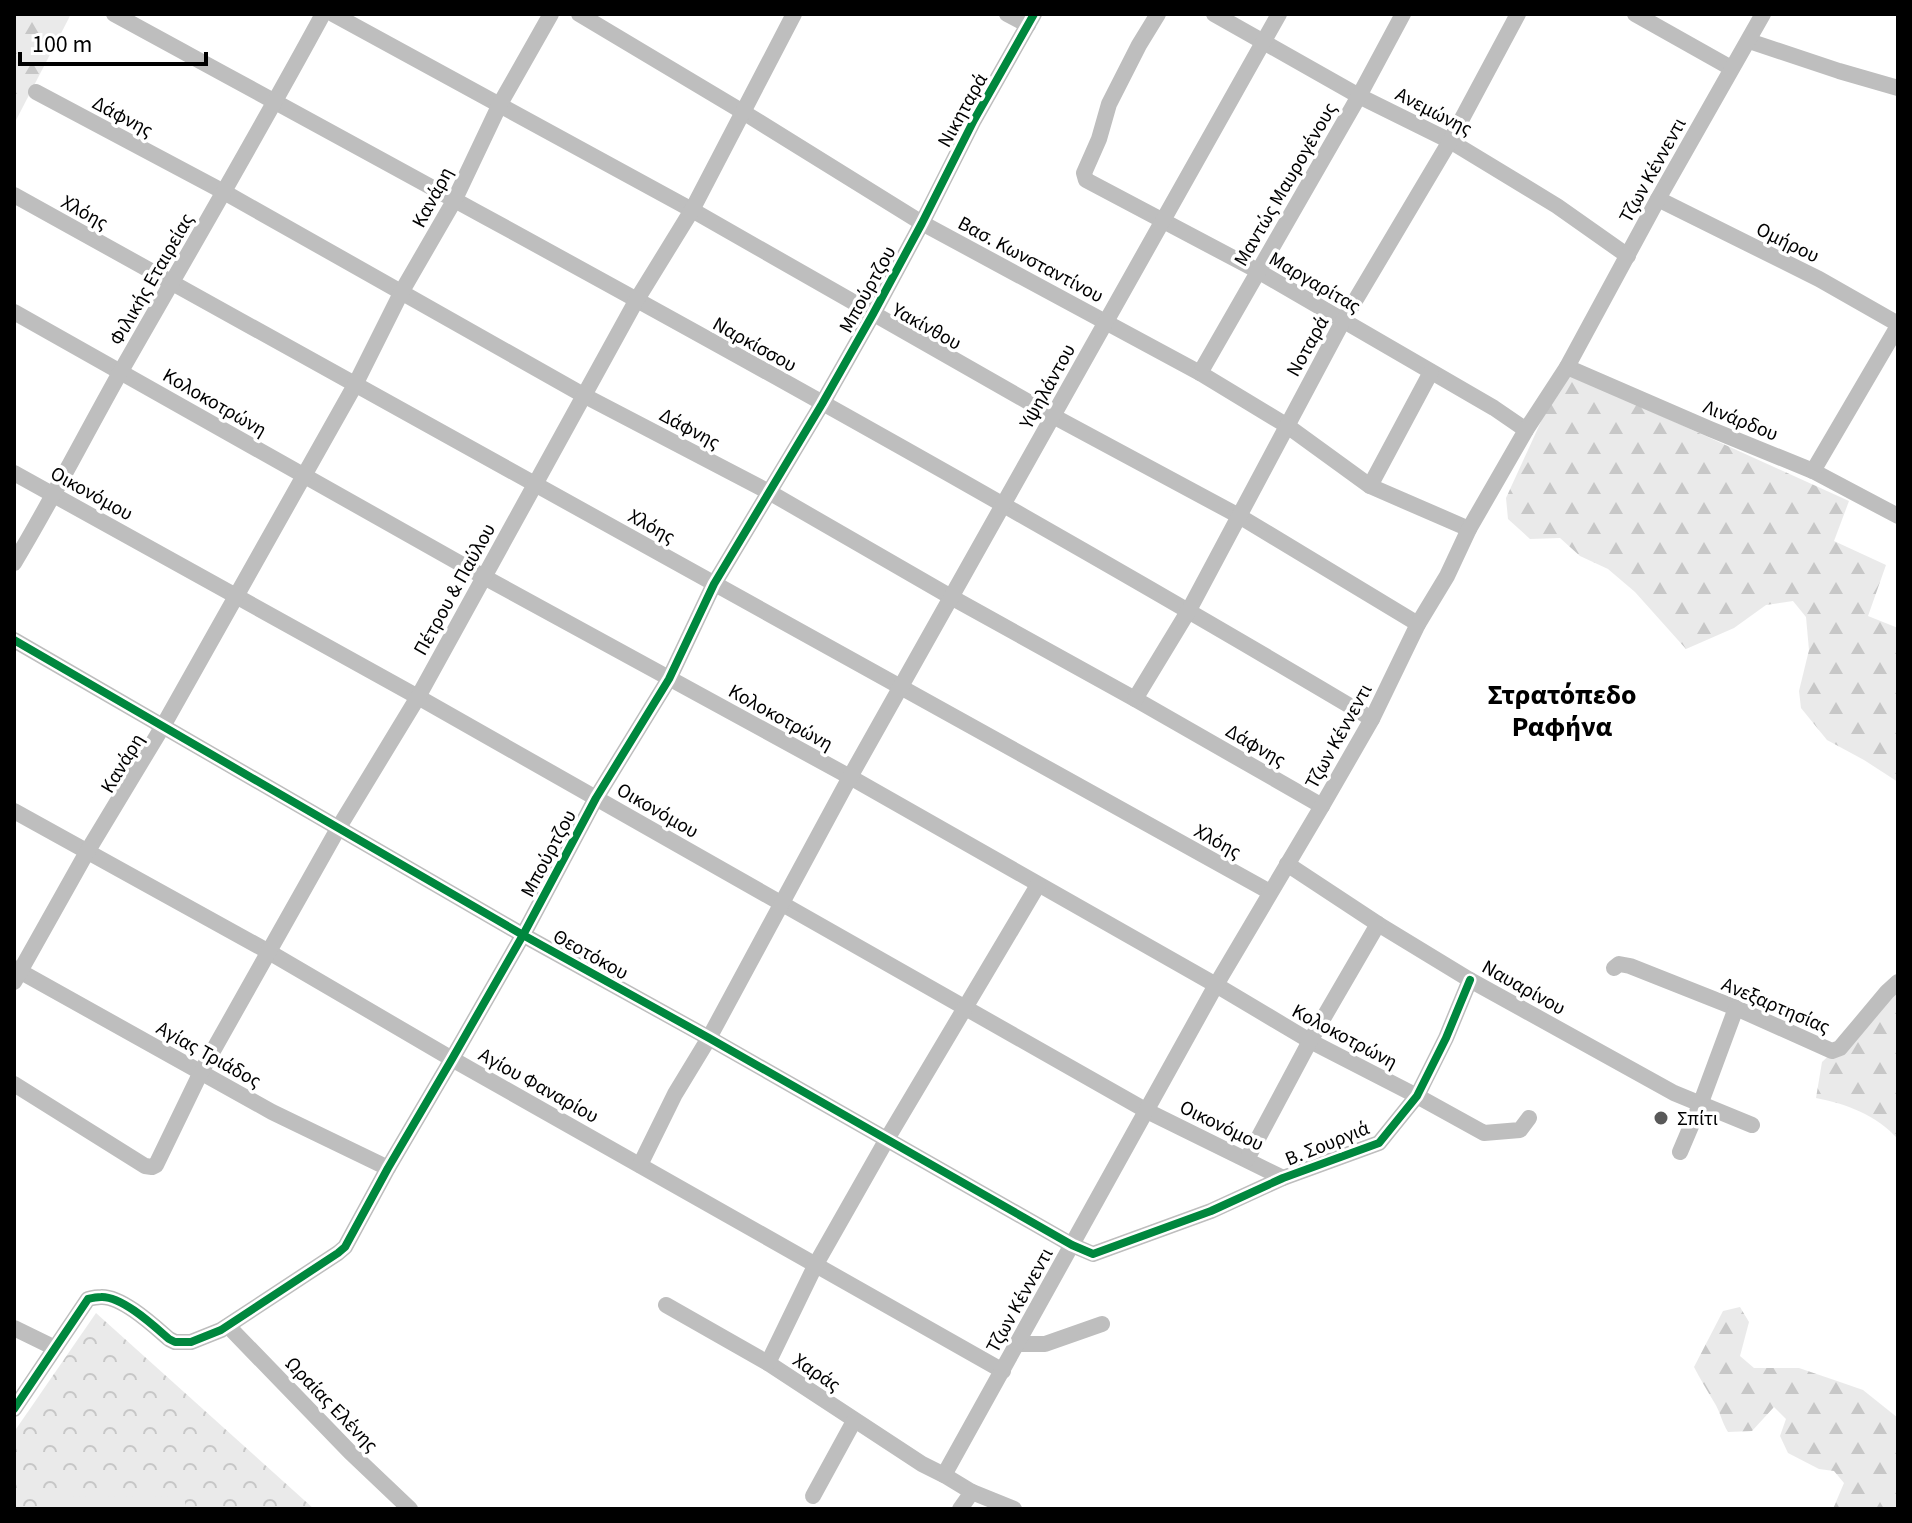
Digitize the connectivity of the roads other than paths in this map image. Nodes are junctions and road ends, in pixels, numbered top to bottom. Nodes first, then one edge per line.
1 (114, 14) edge
2 (323, 14) edge
3 (333, 14) edge
4 (551, 14) edge
5 (579, 14) edge
6 (1007, 14) edge
7 (1158, 14) edge
8 (1214, 14) edge
9 (1279, 14) edge
10 (1403, 14) edge
11 (1518, 14) edge
12 (1635, 14) edge
13 (1763, 14) edge
14 (788, 16) edge
15 (1031, 20) edge
16 (1749, 41) junction
17 (1263, 43) junction
18 (1731, 68) junction
19 (1898, 88) edge
20 (36, 92) dead end
21 (1359, 96) junction
22 (275, 102) junction
23 (500, 104) junction
24 (743, 112) junction
25 (1450, 141) junction
26 (224, 192) junction
27 (14, 195) edge
28 (1658, 199) junction
29 (454, 201) junction
30 (692, 210) junction
31 (1163, 221) junction
32 (922, 223) junction
33 (1628, 256) junction
34 (1258, 271) junction
35 (173, 283) junction
36 (402, 291) junction
37 (636, 301) junction
38 (14, 312) edge
39 (873, 314) junction
40 (1343, 321) junction
41 (1106, 322) junction
42 (1898, 325) edge
43 (1567, 367) junction
44 (121, 371) junction
45 (1431, 372) junction
46 (1200, 373) junction
47 (355, 385) junction
48 (585, 396) junction
49 (822, 404) junction
50 (1053, 416) junction
51 (1286, 425) junction
52 (1526, 430) junction
53 (1813, 471) junction
54 (14, 473) edge
55 (303, 475) junction
56 (534, 484) junction
57 (1370, 486) junction
58 (769, 492) junction
59 (54, 495) junction
60 (1003, 505) junction
61 (1239, 516) junction
62 (1898, 516) edge
63 (1469, 529) junction
64 (14, 563) edge
65 (484, 577) junction
66 (714, 584) junction
67 (235, 595) junction
68 (951, 597) junction
69 (1189, 610) junction
70 (1418, 624) junction
71 (14, 640) edge
72 (669, 679) junction
73 (901, 687) junction
74 (418, 697) junction
75 (1135, 699) junction
76 (1372, 719) junction
77 (163, 726) junction
78 (850, 777) junction
79 (596, 798) junction
80 (1322, 806) junction
81 (14, 811) edge
82 (339, 827) junction
83 (87, 852) junction
84 (1287, 864) junction
85 (1038, 885) junction
86 (1270, 892) junction
87 (781, 903) junction
88 (1378, 924) junction
89 (523, 935) junction
90 (269, 952) junction
91 (1614, 968) dead end
92 (16, 974) edge
93 (1470, 980) junction
94 (1898, 982) edge
95 (1216, 985) junction
96 (965, 1008) junction
97 (1736, 1008) junction
98 (709, 1038) junction
99 (1310, 1041) junction
100 (452, 1059) junction
101 (201, 1072) junction
102 (14, 1084) edge
103 (1417, 1096) junction
104 (1700, 1105) junction
105 (1147, 1111) junction
106 (1529, 1118) dead end
107 (1752, 1125) dead end
108 (887, 1139) junction
109 (1680, 1152) dead end
110 (1247, 1159) junction
111 (640, 1165) junction
112 (388, 1168) junction
113 (1283, 1178) junction
114 (1072, 1245) junction
115 (816, 1264) junction
116 (666, 1305) dead end
117 (1102, 1324) dead end
118 (228, 1326) junction
119 (14, 1328) edge
120 (1018, 1344) junction
121 (55, 1348) junction
122 (768, 1363) junction
123 (1003, 1371) junction
124 (14, 1409) edge
125 (854, 1421) junction
126 (944, 1475) junction
127 (972, 1492) junction
128 (813, 1496) dead end
129 (410, 1509) edge
130 (960, 1509) edge
131 (1014, 1509) edge

1 - 22 street, Ναρκίσσου
2 - 22 street, Φιλικής Εταιρείας
3 - 23 street, Υακίνθου
4 - 23 street, Κανάρη
5 - 24 street, Βασ. Κωνσταντίνου
6 - 15 street
7 - 31 street, Μαργαρίτας
8 - 17 street, Ανεμώνης
9 - 17 street, Υψηλάντου
10 - 21 street, Μαντώς Μαυρογένους
11 - 25 street, Νοταρά
12 - 18 street
13 - 16 street, Τζων Κέννεντι
14 - 24 street, Πέτρου & Παύλου
15 - 32 street, Νικηταρά
16 - 18 street, Τζων Κέννεντι
16 - 19 street
17 - 21 street, Ανεμώνης
17 - 31 street, Υψηλάντου
18 - 28 street, Τζων Κέννεντι
20 - 26 street, Δάφνης
21 - 25 street, Ανεμώνης
21 - 34 street, Μαντώς Μαυρογένους
22 - 26 street, Φιλικής Εταιρείας
22 - 29 street, Ναρκίσσου
23 - 29 street, Κανάρη
23 - 30 street, Υακίνθου
24 - 30 street, Πέτρου & Παύλου
24 - 32 street, Βασ. Κωνσταντίνου
25 - 33 street, Ανεμώνης
25 - 40 street, Νοταρά
26 - 35 street, Φιλικής Εταιρείας
26 - 36 street, Δάφνης
27 - 35 street, Χλόης
28 - 33 street, Τζων Κέννεντι
28 - 42 street, Ομήρου
29 - 36 street, Κανάρη
29 - 37 street, Ναρκίσσου
30 - 37 street, Πέτρου & Παύλου
30 - 39 street, Υακίνθου
31 - 34 street, Μαργαρίτας
31 - 41 street, Υψηλάντου
32 - 39 street, Μπούρτζου
32 - 41 street, Βασ. Κωνσταντίνου
33 - 43 street, Τζων Κέννεντι
34 - 40 street, Μαργαρίτας
34 - 46 street, Μαντώς Μαυρογένους
35 - 44 street, Φιλικής Εταιρείας
35 - 47 street, Χλόης
36 - 47 street, Κανάρη
36 - 48 street, Δάφνης
37 - 48 street, Πέτρου & Παύλου
37 - 49 street, Ναρκίσσου
38 - 44 street, Κολοκοτρώνη
39 - 49 street, Μπούρτζου
39 - 50 street, Υακίνθου
40 - 45 street, Μαργαρίτας
40 - 51 street, Νοταρά
41 - 46 street, Βασ. Κωνσταντίνου
41 - 50 street, Υψηλάντου
42 - 53 street
43 - 52 street, Τζων Κέννεντι
43 - 53 street, Λινάρδου
44 - 55 street, Κολοκοτρώνη
44 - 59 street, Φιλικής Εταιρείας
45 - 52 street, Μαργαρίτας
45 - 57 street
46 - 51 street, Βασ. Κωνσταντίνου
47 - 55 street, Κανάρη
47 - 56 street, Χλόης
48 - 56 street, Πέτρου & Παύλου
48 - 58 street, Δάφνης
49 - 58 street, Μπούρτζου
49 - 60 street, Ναρκίσσου
50 - 60 street, Υψηλάντου
50 - 61 street, Υακίνθου
51 - 57 street, Βασ. Κωνσταντίνου
51 - 61 street, Νοταρά
52 - 63 street, Τζων Κέννεντι
53 - 62 street, Λινάρδου
54 - 59 street, Οικονόμου
55 - 65 street, Κολοκοτρώνη
55 - 67 street, Κανάρη
56 - 65 street, Πέτρου & Παύλου
56 - 66 street, Χλόης
57 - 63 street, Βασ. Κωνσταντίνου
58 - 66 street, Μπούρτζου
58 - 68 street, Δάφνης
59 - 64 street, Φιλικής Εταιρείας
59 - 67 street, Οικονόμου
60 - 68 street, Υψηλάντου
60 - 69 street, Ναρκίσσου
61 - 69 street, Νοταρά
61 - 70 street, Υακίνθου
63 - 70 street, Τζων Κέννεντι
65 - 72 street, Κολοκοτρώνη
65 - 74 street, Πέτρου & Παύλου
66 - 72 street, Μπούρτζου
66 - 73 street, Χλόης
67 - 74 street, Οικονόμου
67 - 77 street, Κανάρη
68 - 73 street, Υψηλάντου
68 - 75 street, Δάφνης
69 - 75 street, Νοταρά
69 - 76 street, Ναρκίσσου
70 - 76 street, Τζων Κέννεντι
71 - 77 street, Θεοτόκου
72 - 78 street, Κολοκοτρώνη
72 - 79 street, Μπούρτζου
73 - 78 street, Υψηλάντου
73 - 86 street, Χλόης
74 - 79 street, Οικονόμου
74 - 82 street, Πέτρου & Παύλου
75 - 80 street, Δάφνης
76 - 80 street, Τζων Κέννεντι
77 - 82 street, Θεοτόκου
77 - 83 street, Κανάρη
78 - 85 street, Κολοκοτρώνη
78 - 87 street, Υψηλάντου
79 - 87 street, Οικονόμου
79 - 89 street, Μπούρτζου
80 - 84 street, Τζων Κέννεντι
81 - 83 street, Αγίου Φαναρίου
82 - 89 street, Θεοτόκου
82 - 90 street, Πέτρου & Παύλου
83 - 90 street, Αγίου Φαναρίου
83 - 92 street, Κανάρη
84 - 86 street, Τζων Κέννεντι
84 - 88 street, Ναυαρίνου
85 - 95 street, Κολοκοτρώνη
85 - 96 street
86 - 95 street, Τζων Κέννεντι
87 - 96 street, Οικονόμου
87 - 98 street, Υψηλάντου
88 - 93 street, Ναυαρίνου
88 - 99 street
89 - 98 street, Θεοτόκου
89 - 100 street, Μπούρτζου
90 - 100 street, Αγίου Φαναρίου
90 - 101 street, Πέτρου & Παύλου
91 - 97 street, Ανεξαρτησίας
92 - 101 street, Αγίας Τριάδος
93 - 103 street, Β. Σουργιά
93 - 104 street, Ναυαρίνου
94 - 97 street, Ανεξαρτησίας
95 - 99 street, Κολοκοτρώνη
95 - 105 street, Τζων Κέννεντι
96 - 105 street, Οικονόμου
96 - 108 street
97 - 104 street
98 - 108 street, Θεοτόκου
98 - 111 street, Υψηλάντου
99 - 103 street, Κολοκοτρώνη
99 - 110 street
100 - 111 street, Αγίου Φαναρίου
100 - 112 street, Μπούρτζου
101 - 102 street, Πέτρου & Παύλου
101 - 112 street, Αγίας Τριάδος
103 - 106 street, Κολοκοτρώνη
103 - 113 street, Β. Σουργιά
104 - 107 street, Ναυαρίνου
104 - 109 street
105 - 110 street, Οικονόμου
105 - 114 street, Τζων Κέννεντι
108 - 114 street, Θεοτόκου
108 - 115 street
110 - 113 street, Οικονόμου
111 - 115 street, Αγίου Φαναρίου
112 - 118 street, Μπούρτζου
113 - 114 street, Β. Σουργιά
114 - 120 street, Τζων Κέννεντι
115 - 122 street
115 - 123 street, Αγίου Φαναρίου
116 - 122 street, Χαράς
117 - 120 street
118 - 121 street, Μπούρτζου
118 - 129 street, Ωραίας Ελένης
119 - 121 street
120 - 123 street, Τζων Κέννεντι
121 - 124 street, Μπούρτζου
122 - 125 street, Χαράς
123 - 126 street, Τζων Κέννεντι
125 - 126 street, Χαράς
125 - 128 street
126 - 127 street, Χαράς
127 - 130 street
127 - 131 street, Χαράς

